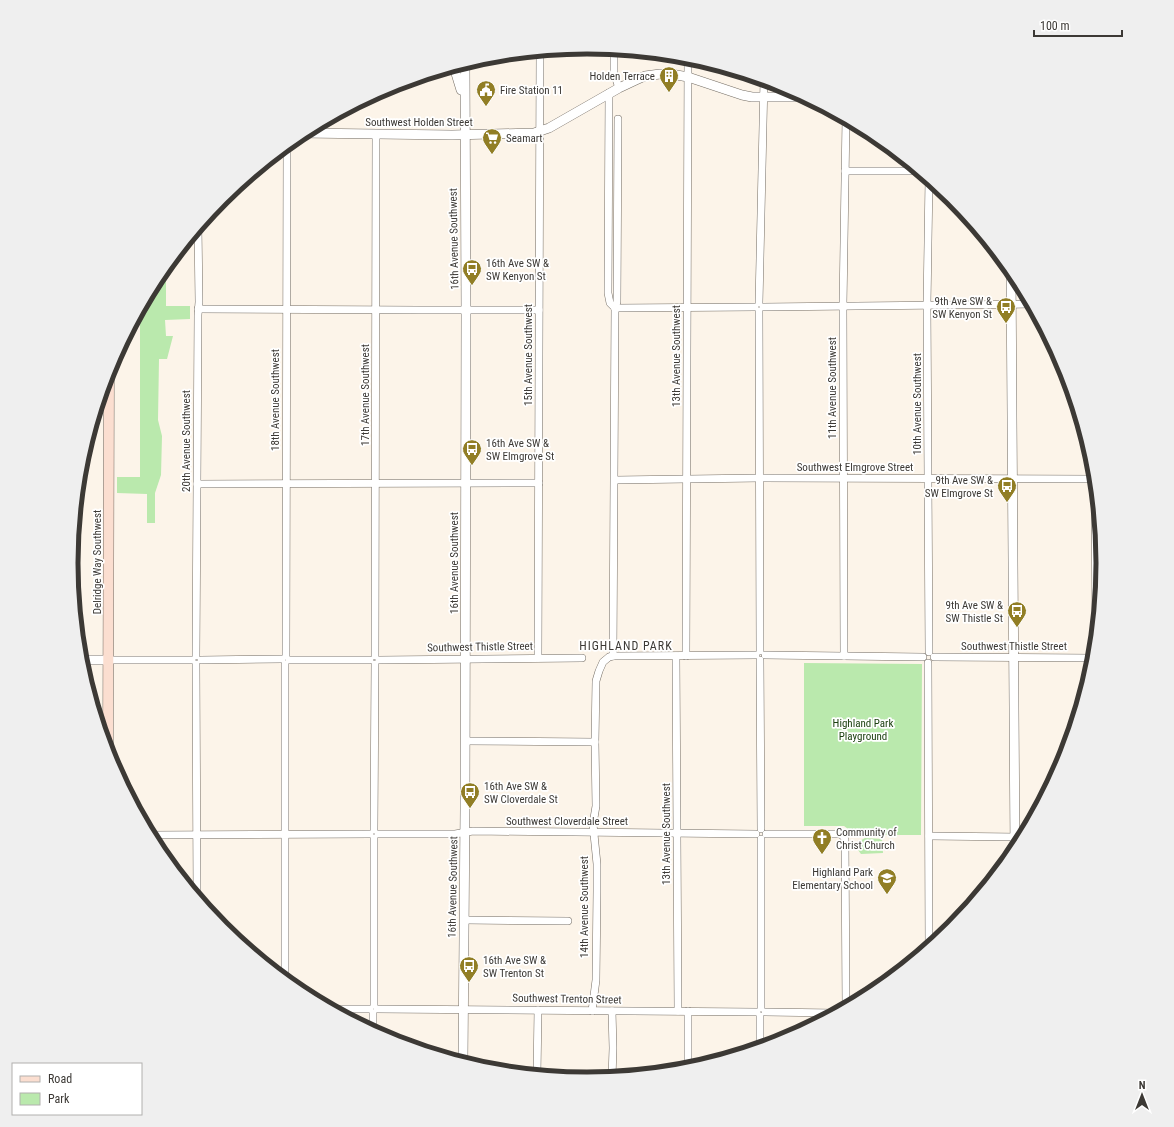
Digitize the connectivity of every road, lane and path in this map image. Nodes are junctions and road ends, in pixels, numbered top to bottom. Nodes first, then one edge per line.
1 (614, 55) edge
2 (540, 56) edge
3 (688, 64) edge
4 (465, 69) edge
5 (455, 71) edge
6 (688, 77) junction
7 (764, 86) edge
8 (619, 88) junction
9 (609, 94) junction
10 (791, 97) edge
11 (763, 98) junction
12 (465, 102) junction
13 (618, 119) dead end
14 (846, 125) edge
15 (540, 132) junction
16 (315, 133) edge
17 (376, 134) junction
18 (465, 135) junction
19 (287, 152) edge
20 (845, 171) junction
21 (912, 171) edge
22 (929, 186) edge
23 (198, 235) edge
24 (1011, 280) edge
25 (927, 304) junction
26 (1010, 304) junction
27 (1025, 304) edge
28 (843, 305) junction
29 (687, 307) junction
30 (759, 307) junction
31 (615, 308) junction
32 (198, 309) junction
33 (286, 310) junction
34 (376, 310) junction
35 (466, 310) junction
36 (539, 310) junction
37 (109, 389) edge
38 (760, 478) junction
39 (844, 478) junction
40 (686, 479) junction
41 (928, 479) junction
42 (1089, 479) edge
43 (615, 480) junction
44 (1013, 480) junction
45 (539, 483) junction
46 (197, 484) junction
47 (286, 484) junction
48 (376, 484) junction
49 (466, 484) junction
50 (1095, 543) edge
51 (1096, 577) edge
52 (760, 655) junction
53 (928, 655) junction
54 (613, 656) junction
55 (676, 656) junction
56 (686, 656) junction
57 (844, 656) junction
58 (538, 658) junction
59 (582, 658) dead end
60 (1013, 658) junction
61 (1088, 658) edge
62 (466, 659) junction
63 (87, 660) edge
64 (108, 660) junction
65 (196, 660) junction
66 (286, 660) junction
67 (375, 660) junction
68 (108, 735) edge
69 (465, 741) junction
70 (595, 742) junction
71 (465, 832) junction
72 (593, 832) junction
73 (676, 832) junction
74 (374, 834) junction
75 (761, 834) junction
76 (1019, 834) edge
77 (156, 835) edge
78 (197, 835) junction
79 (285, 835) junction
80 (929, 836) junction
81 (1017, 837) edge
82 (196, 890) edge
83 (464, 920) junction
84 (568, 922) dead end
85 (930, 940) edge
86 (285, 974) edge
87 (846, 1002) edge
88 (340, 1009) edge
89 (373, 1009) junction
90 (463, 1010) junction
91 (538, 1010) junction
92 (592, 1011) junction
93 (612, 1011) junction
94 (678, 1011) junction
95 (688, 1011) junction
96 (761, 1012) junction
97 (826, 1013) edge
98 (373, 1025) edge
99 (760, 1042) edge
100 (463, 1058) edge
101 (688, 1063) edge
102 (537, 1071) edge
103 (612, 1072) edge

1 - 8 street
2 - 15 street, 15th Avenue Southwest
3 - 6 street, 13th Avenue Southwest
4 - 12 street, 16th Avenue Southwest
5 - 12 street
6 - 8 street, Southwest Holden Street
6 - 11 street, Southwest Holden Street
6 - 29 street, 13th Avenue Southwest
7 - 11 street
8 - 9 street, Southwest Holden Street
9 - 15 street, Southwest Holden Street
9 - 31 street
10 - 11 street, Southwest Holden Street
11 - 30 street
12 - 18 street, 16th Avenue Southwest
13 - 31 street
14 - 20 street, 11th Avenue Southwest
15 - 18 street, Southwest Holden Street
15 - 36 street, 15th Avenue Southwest
16 - 17 street, Southwest Holden Street
17 - 18 street, Southwest Holden Street
17 - 34 street, 17th Avenue Southwest
18 - 35 street, 16th Avenue Southwest
19 - 33 street, 18th Avenue Southwest
20 - 21 street
20 - 28 street, 11th Avenue Southwest
22 - 25 street, 10th Avenue Southwest
23 - 32 street, 20th Avenue Southwest
24 - 26 street
25 - 26 street
25 - 28 street
25 - 41 street, 10th Avenue Southwest
26 - 27 street
26 - 44 street
28 - 30 street
28 - 39 street, 11th Avenue Southwest
29 - 30 street
29 - 31 street
29 - 40 street, 13th Avenue Southwest
30 - 38 street
31 - 43 street
32 - 33 street
32 - 46 street, 20th Avenue Southwest
33 - 34 street
33 - 47 street, 18th Avenue Southwest
34 - 35 street
34 - 48 street, 17th Avenue Southwest
35 - 36 street
35 - 49 street, 16th Avenue Southwest
36 - 45 street, 15th Avenue Southwest
37 - 64 main road, Delridge Way Southwest
38 - 39 street, Southwest Elmgrove Street
38 - 40 street, Southwest Elmgrove Street
38 - 52 street
39 - 41 street, Southwest Elmgrove Street
39 - 57 street, 11th Avenue Southwest
40 - 43 street, Southwest Elmgrove Street
40 - 56 street, 13th Avenue Southwest
41 - 44 street, Southwest Elmgrove Street
41 - 53 street, 10th Avenue Southwest
42 - 44 street, Southwest Elmgrove Street
43 - 54 street
44 - 60 street
45 - 49 street
45 - 58 street, 15th Avenue Southwest
46 - 47 street
46 - 65 street, 20th Avenue Southwest
47 - 48 street
47 - 66 street, 18th Avenue Southwest
48 - 49 street
48 - 67 street, 17th Avenue Southwest
49 - 62 street, 16th Avenue Southwest
50 - 51 street
52 - 56 street, Southwest Thistle Street
52 - 57 street, Southwest Thistle Street
52 - 75 street
53 - 57 street, Southwest Thistle Street
53 - 60 street, Southwest Thistle Street
53 - 80 street
54 - 55 street, Southwest Thistle Street
54 - 70 street, 14th Avenue Southwest
55 - 56 street, Southwest Thistle Street
55 - 73 street, 13th Avenue Southwest
58 - 59 street, Southwest Thistle Street
58 - 62 street, Southwest Thistle Street
60 - 61 street, Southwest Thistle Street
60 - 76 street
62 - 67 street, Southwest Thistle Street
62 - 69 street, 16th Avenue Southwest
63 - 64 street, Southwest Thistle Street
64 - 65 street, Southwest Thistle Street
64 - 68 main road, Delridge Way Southwest
65 - 66 street, Southwest Thistle Street
65 - 78 street, 20th Avenue Southwest
66 - 67 street, Southwest Thistle Street
66 - 79 street, 18th Avenue Southwest
67 - 74 street, 17th Avenue Southwest
69 - 70 street
69 - 71 street, 16th Avenue Southwest
70 - 72 street, 14th Avenue Southwest
71 - 72 street, Southwest Cloverdale Street
71 - 74 street, Southwest Cloverdale Street
71 - 83 street, 16th Avenue Southwest
72 - 73 street, Southwest Cloverdale Street
72 - 92 street, 14th Avenue Southwest
73 - 75 street, Southwest Cloverdale Street
73 - 94 street, 13th Avenue Southwest
74 - 79 street, Southwest Cloverdale Street
74 - 89 street, 17th Avenue Southwest
75 - 87 street, Southwest Cloverdale Street
75 - 96 street
77 - 78 street, Southwest Cloverdale Street
78 - 79 street, Southwest Cloverdale Street
78 - 82 street, 20th Avenue Southwest
79 - 86 street, 18th Avenue Southwest
80 - 81 street
80 - 85 street
83 - 84 street
83 - 90 street, 16th Avenue Southwest
88 - 89 street, Southwest Trenton Street
89 - 90 street, Southwest Trenton Street
89 - 98 street, 17th Avenue Southwest
90 - 91 street, Southwest Trenton Street
90 - 100 street, 16th Avenue Southwest
91 - 92 street, Southwest Trenton Street
91 - 102 street
92 - 93 street, Southwest Trenton Street
93 - 94 street, Southwest Trenton Street
93 - 103 street
94 - 95 street, Southwest Trenton Street
95 - 96 street, Southwest Trenton Street
95 - 101 street
96 - 97 street, Southwest Trenton Street
96 - 99 street

